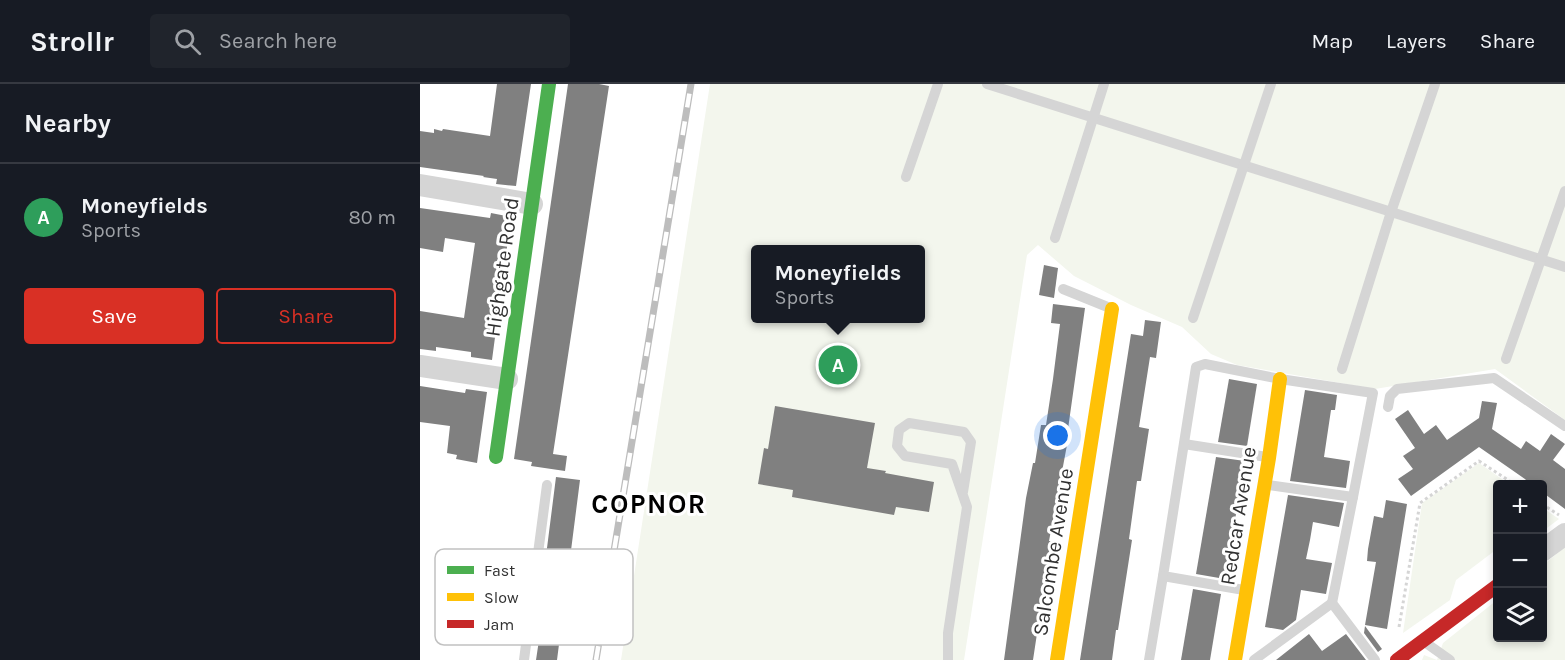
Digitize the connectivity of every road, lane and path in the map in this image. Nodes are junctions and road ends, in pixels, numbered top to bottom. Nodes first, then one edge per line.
1 (549, 84) edge
2 (938, 84) edge
3 (987, 84) edge
4 (1104, 84) edge
5 (1271, 84) edge
6 (1435, 84) edge
7 (1094, 118) junction
8 (1244, 166) junction
9 (906, 177) dead end
10 (420, 185) edge
11 (1565, 191) edge
12 (532, 204) junction
13 (1391, 212) junction
14 (1055, 238) dead end
15 (1541, 259) junction
16 (1565, 267) edge
17 (1062, 289) dead end
18 (1112, 309) joint
19 (1193, 318) dead end
20 (1506, 360) dead end
21 (420, 366) edge
22 (1342, 369) dead end
23 (507, 379) junction
24 (1280, 379) junction
25 (1388, 407) dead end
26 (1565, 426) edge
27 (1184, 444) junction
28 (496, 457) dead end
29 (1269, 458) junction
30 (1508, 480) edge
31 (1265, 484) junction
32 (548, 485) dead end
33 (963, 492) junction
34 (1353, 497) junction
35 (1547, 507) edge
36 (1565, 519) edge
37 (1565, 534) edge
38 (1547, 547) edge
39 (539, 549) edge
40 (1163, 576) junction
41 (1493, 588) edge
42 (1247, 591) junction
43 (1332, 603) junction
44 (1423, 641) junction
45 (526, 645) edge
46 (1399, 658) edge
47 (524, 660) edge
48 (948, 660) edge
49 (1057, 660) edge
50 (1149, 660) edge
51 (1235, 660) edge
52 (1254, 660) edge
53 (1375, 660) edge
54 (1450, 660) edge

1 - 12 street, Highgate Road
2 - 9 lane
3 - 7 lane
4 - 7 lane
5 - 8 lane
6 - 13 lane
7 - 8 lane
7 - 14 lane
8 - 13 lane
8 - 19 lane
10 - 12 street
11 - 15 lane
12 - 23 street, Highgate Road
13 - 15 lane
13 - 22 lane
15 - 16 lane
15 - 20 lane
17 - 18 lane
18 - 49 street, Salcombe Avenue
21 - 23 street
23 - 28 street, Highgate Road
24 - 27 lane
24 - 29 street, Redcar Avenue
24 - 34 lane
25 - 26 lane
27 - 29 lane
27 - 40 lane
29 - 31 street, Redcar Avenue
30 - 46 path
31 - 34 lane
31 - 42 street, Redcar Avenue
32 - 39 lane
33 - 33 lane
33 - 48 lane
34 - 43 lane
35 - 36 path
37 - 38 street
40 - 42 lane
40 - 50 lane
41 - 44 street
42 - 51 street, Redcar Avenue
43 - 52 lane
43 - 53 lane
44 - 46 street
44 - 54 lane
45 - 47 lane

